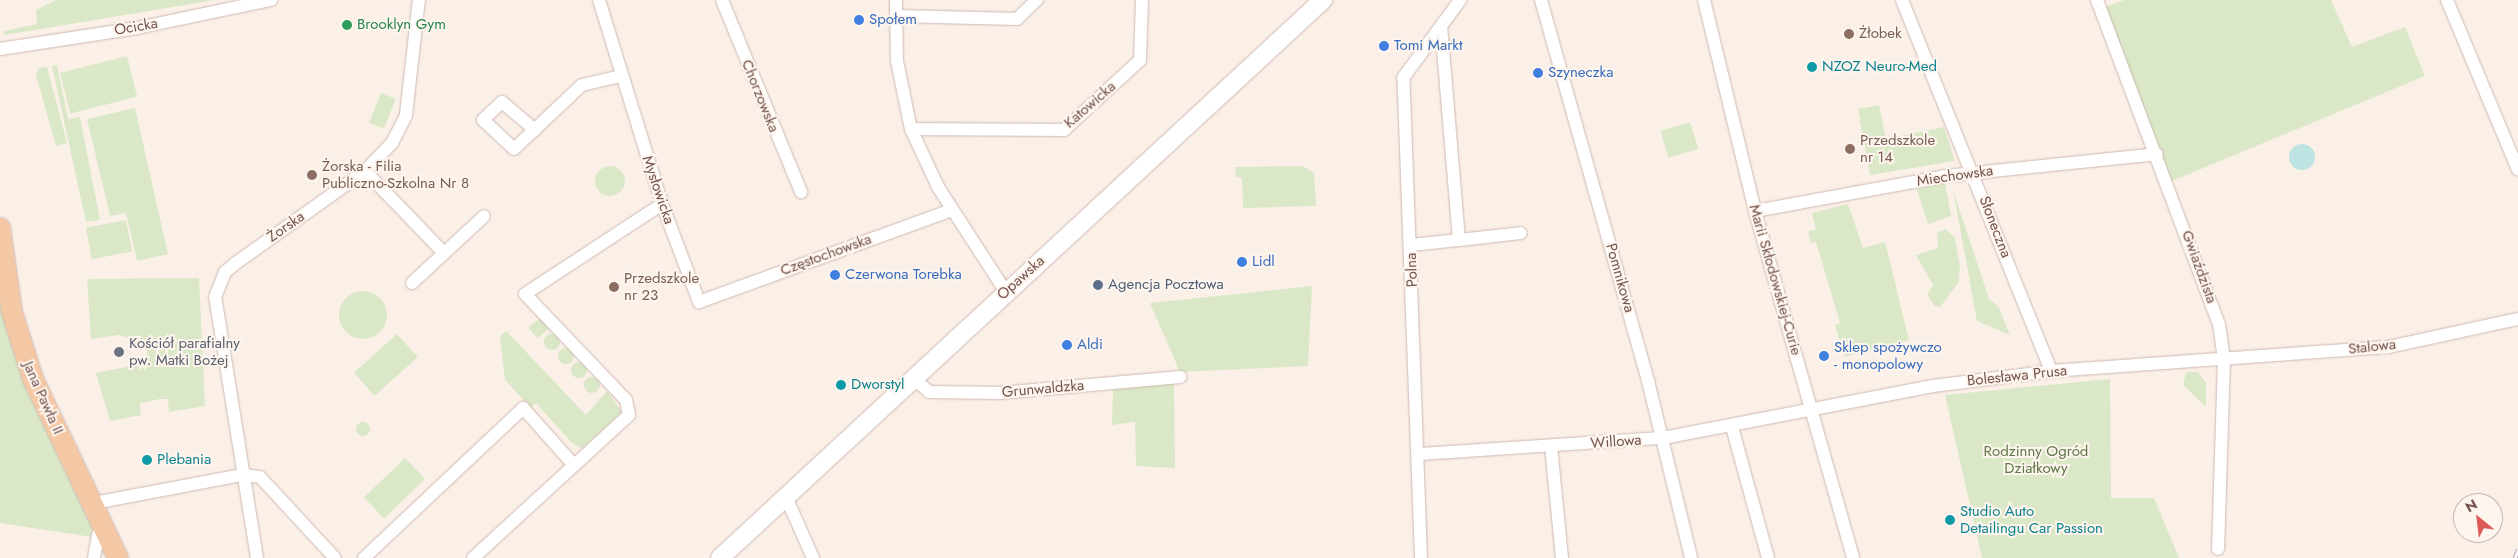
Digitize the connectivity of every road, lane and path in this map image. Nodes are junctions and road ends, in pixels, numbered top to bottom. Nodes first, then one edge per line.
1 (271, 0) edge
2 (419, 0) edge
3 (600, 0) edge
4 (722, 0) edge
5 (896, 0) edge
6 (1036, 0) edge
7 (1142, 0) edge
8 (1324, 0) edge
9 (1460, 0) edge
10 (1542, 0) edge
11 (1704, 0) edge
12 (1902, 0) edge
13 (2096, 0) edge
14 (2447, 0) edge
15 (896, 16) junction
16 (1441, 27) junction
17 (0, 49) edge
18 (621, 76) junction
19 (912, 129) junction
20 (535, 130) dead end
21 (2158, 154) junction
22 (2518, 170) edge
23 (364, 171) junction
24 (1974, 172) junction
25 (801, 192) dead end
26 (662, 204) junction
27 (952, 210) junction
28 (1755, 211) junction
29 (484, 216) dead end
30 (0, 228) edge
31 (1521, 233) dead end
32 (1459, 240) junction
33 (1411, 245) junction
34 (444, 253) junction
35 (412, 283) dead end
36 (1006, 292) junction
37 (700, 302) joint
38 (2518, 319) edge
39 (2224, 360) junction
40 (2051, 372) junction
41 (912, 377) junction
42 (1180, 377) dead end
43 (1810, 408) junction
44 (1732, 427) junction
45 (1664, 438) junction
46 (1552, 446) junction
47 (1419, 454) junction
48 (574, 465) junction
49 (242, 475) junction
50 (786, 496) junction
51 (94, 503) junction
52 (107, 530) junction
53 (2218, 548) dead end
54 (94, 558) edge
55 (118, 558) edge
56 (257, 558) edge
57 (335, 558) edge
58 (364, 558) edge
59 (473, 558) edge
60 (720, 558) edge
61 (813, 558) edge
62 (1421, 558) edge
63 (1562, 558) edge
64 (1691, 558) edge
65 (1768, 558) edge
66 (1852, 558) edge

1 - 17 street, Ocicka
2 - 23 street, Żorska
3 - 18 street, Mysłowicka
4 - 25 street, Chorzowska
5 - 15 street
6 - 15 street
7 - 19 street, Katowicka
8 - 36 main road, Opawska
9 - 16 street, Polna
10 - 45 street, Pomnikowa
11 - 28 street, Marii Skłodowskiej-Curie
12 - 24 street, Słoneczna
13 - 21 street, Gwiaździsta
14 - 22 street
15 - 19 street
16 - 32 street
16 - 33 street, Polna
18 - 20 street
18 - 26 street, Mysłowicka
19 - 27 street
21 - 24 street, Miechowska
21 - 39 street, Gwiaździsta
23 - 34 street
23 - 49 street, Żorska
24 - 28 street, Miechowska
24 - 40 street, Słoneczna
26 - 37 street, Mysłowicka
26 - 48 street
27 - 36 street
27 - 37 street, Częstochowska
28 - 43 street, Marii Skłodowskiej-Curie
29 - 34 street
30 - 51 main road, Jana Pawła II
31 - 32 street
32 - 33 street
33 - 47 street, Polna
34 - 35 street
36 - 41 main road, Opawska
38 - 39 street, Stalowa
39 - 40 street, Bolesława Prusa
39 - 53 street, Gwiaździsta
40 - 43 street, Bolesława Prusa
41 - 42 street, Grunwaldzka
41 - 50 main road, Opawska
43 - 44 street, Willowa
43 - 66 street, Marii Skłodowskiej-Curie
44 - 45 street, Willowa
44 - 65 street
45 - 46 street, Willowa
45 - 64 street, Pomnikowa
46 - 47 street, Willowa
46 - 63 street
47 - 62 street, Polna
48 - 58 street
48 - 59 street
49 - 51 street
49 - 56 street, Żorska
49 - 57 street
50 - 60 main road, Opawska
50 - 61 street
51 - 52 main road, Jana Pawła II
52 - 54 street
52 - 55 main road, Jana Pawła II

